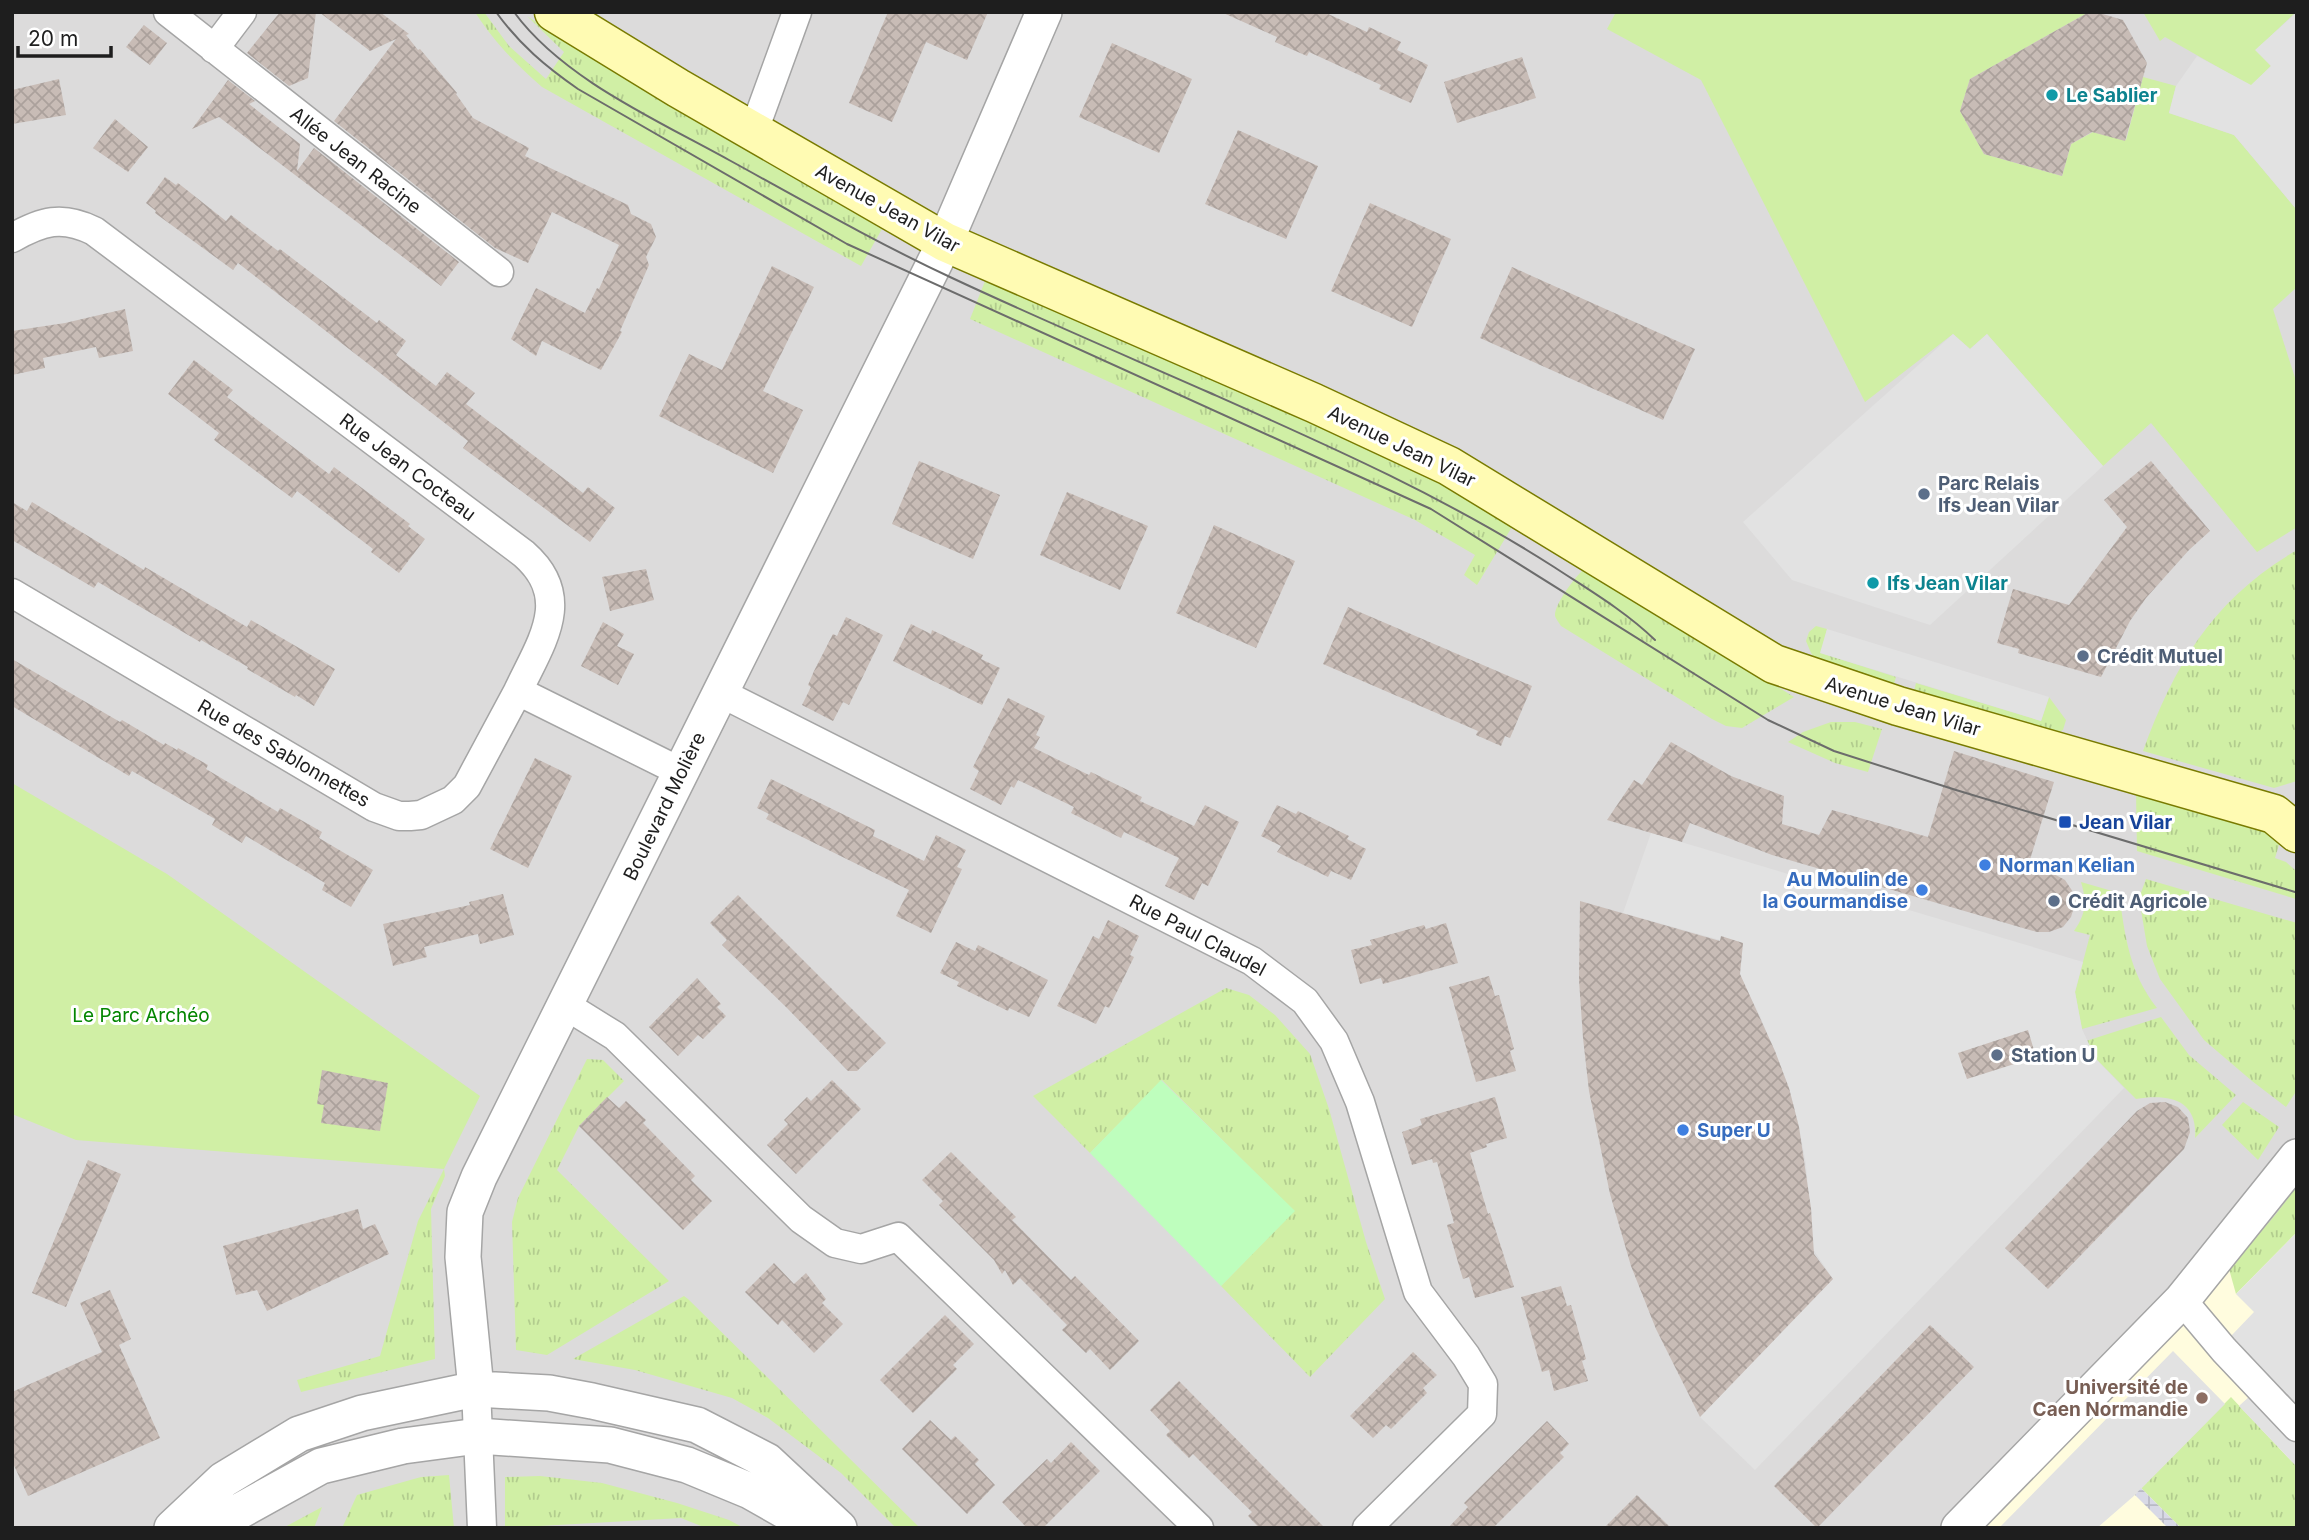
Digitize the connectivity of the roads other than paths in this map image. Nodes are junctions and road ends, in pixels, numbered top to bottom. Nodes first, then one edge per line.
1 (168, 12) edge
2 (242, 12) edge
3 (554, 12) edge
4 (797, 12) edge
5 (1044, 12) edge
6 (214, 49) junction
7 (754, 133) junction
8 (12, 238) edge
9 (945, 242) junction
10 (499, 272) dead end
11 (12, 593) edge
12 (518, 691) junction
13 (721, 693) junction
14 (681, 772) junction
15 (2289, 816) edge
16 (565, 1005) junction
17 (2297, 1157) edge
18 (2182, 1300) junction
19 (476, 1388) junction
20 (2297, 1427) edge
21 (478, 1436) junction
22 (172, 1528) edge
23 (209, 1528) edge
24 (482, 1528) edge
25 (815, 1528) edge
26 (839, 1528) edge
27 (1199, 1528) edge
28 (1367, 1528) edge
29 (1959, 1528) edge

1 - 6 street, Allée Jean Racine
2 - 6 street
3 - 7 main road, Avenue Jean Vilar
4 - 7 street
5 - 9 street, Boulevard Molière
6 - 10 street, Allée Jean Racine
7 - 9 main road, Avenue Jean Vilar
8 - 12 street, Rue Jean Cocteau
9 - 13 street, Boulevard Molière
9 - 15 main road, Avenue Jean Vilar
11 - 12 street, Rue des Sablonnettes
12 - 14 street
13 - 14 street, Boulevard Molière
13 - 28 street, Rue Paul Claudel
14 - 16 street, Boulevard Molière
16 - 19 street, Boulevard Molière
16 - 27 street
17 - 18 street
18 - 20 street
18 - 29 street
19 - 21 street
19 - 22 street
19 - 26 street
21 - 23 street
21 - 24 street
21 - 25 street

